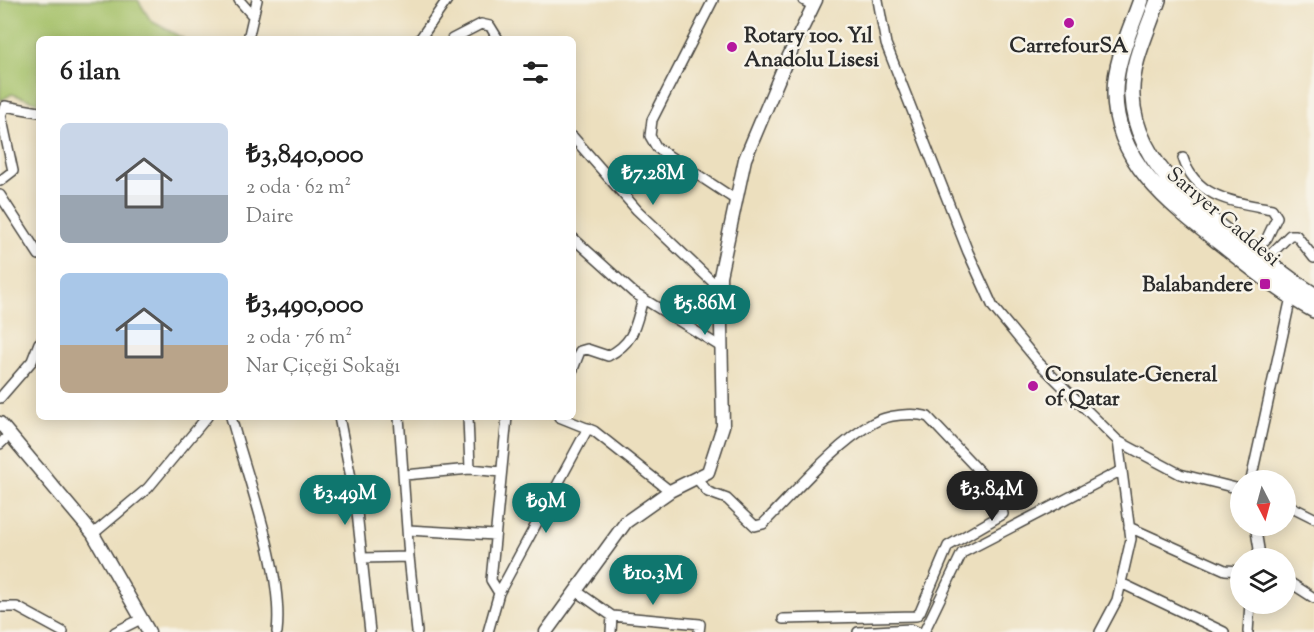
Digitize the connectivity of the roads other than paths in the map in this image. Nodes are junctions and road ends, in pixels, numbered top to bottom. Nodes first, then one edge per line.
1 (239, 0) edge
2 (256, 0) edge
3 (447, 0) edge
4 (712, 0) edge
5 (878, 0) edge
6 (1141, 0) edge
7 (1158, 0) edge
8 (811, 2) edge
9 (253, 16) junction
10 (249, 36) edge
11 (422, 36) edge
12 (458, 36) edge
13 (496, 36) edge
14 (36, 111) edge
15 (576, 140) edge
16 (1183, 158) dead end
17 (0, 181) edge
18 (0, 195) edge
19 (736, 200) junction
20 (576, 241) edge
21 (36, 250) edge
22 (1260, 256) junction
23 (1314, 258) edge
24 (720, 289) junction
25 (1314, 295) edge
26 (1291, 297) junction
27 (643, 299) junction
28 (1314, 310) edge
29 (721, 347) junction
30 (36, 351) edge
31 (576, 361) edge
32 (0, 398) edge
33 (205, 420) edge
34 (232, 420) edge
35 (340, 420) edge
36 (399, 420) edge
37 (468, 420) edge
38 (507, 420) edge
39 (568, 420) edge
40 (0, 423) edge
41 (588, 428) junction
42 (10, 434) junction
43 (1118, 441) junction
44 (0, 444) edge
45 (470, 469) junction
46 (1122, 470) junction
47 (1253, 470) edge
48 (501, 472) junction
49 (405, 474) junction
50 (698, 480) junction
51 (1230, 486) edge
52 (670, 491) junction
53 (1296, 509) edge
54 (1314, 518) edge
55 (1129, 527) junction
56 (408, 530) junction
57 (93, 534) junction
58 (495, 535) junction
59 (410, 557) junction
60 (362, 558) junction
61 (1230, 570) edge
62 (1121, 583) junction
63 (1296, 586) edge
64 (576, 590) junction
65 (499, 593) junction
66 (1314, 598) edge
67 (0, 607) edge
68 (1249, 614) edge
69 (612, 616) junction
70 (141, 619) junction
71 (783, 619) dead end
72 (63, 632) edge
73 (115, 632) edge
74 (149, 632) edge
75 (278, 632) edge
76 (370, 632) edge
77 (417, 632) edge
78 (488, 632) edge
79 (546, 632) edge
80 (611, 632) edge
81 (699, 632) edge
82 (858, 632) edge
83 (918, 632) edge
84 (924, 632) edge
85 (1100, 632) edge
86 (1224, 632) edge
87 (1248, 632) edge

1 - 9 street
2 - 9 street
3 - 11 street
4 - 19 street
5 - 43 street
6 - 26 main road, Sarıyer Caddesi
7 - 22 main road, Sarıyer Caddesi
8 - 19 street
9 - 10 street
12 - 13 street
14 - 17 street
15 - 24 street
16 - 22 street
18 - 21 street
19 - 24 street
20 - 27 street
22 - 23 street
22 - 25 main road, Sarıyer Caddesi
24 - 29 street
26 - 28 main road, Sarıyer Caddesi
26 - 47 street
27 - 29 street
27 - 31 street
29 - 50 street
30 - 32 street
33 - 57 street
34 - 75 street
35 - 60 street
36 - 49 street
37 - 45 street
38 - 48 street
39 - 41 street
40 - 42 street
41 - 52 street
41 - 65 street
42 - 44 street
42 - 57 street
43 - 46 street
43 - 51 street
45 - 48 street
45 - 49 street
46 - 55 street
46 - 84 street
48 - 58 street
49 - 56 street
50 - 52 street
50 - 71 street
52 - 64 street
53 - 54 street
55 - 61 street
55 - 62 street
56 - 58 street
56 - 59 street
57 - 70 street
58 - 65 street
59 - 60 street
59 - 77 street
60 - 76 street
62 - 85 street
62 - 86 street
63 - 66 street
64 - 69 street
64 - 79 street
65 - 78 street
67 - 72 street
68 - 87 street
69 - 80 street
69 - 81 street
70 - 73 street
70 - 74 street
82 - 83 street

